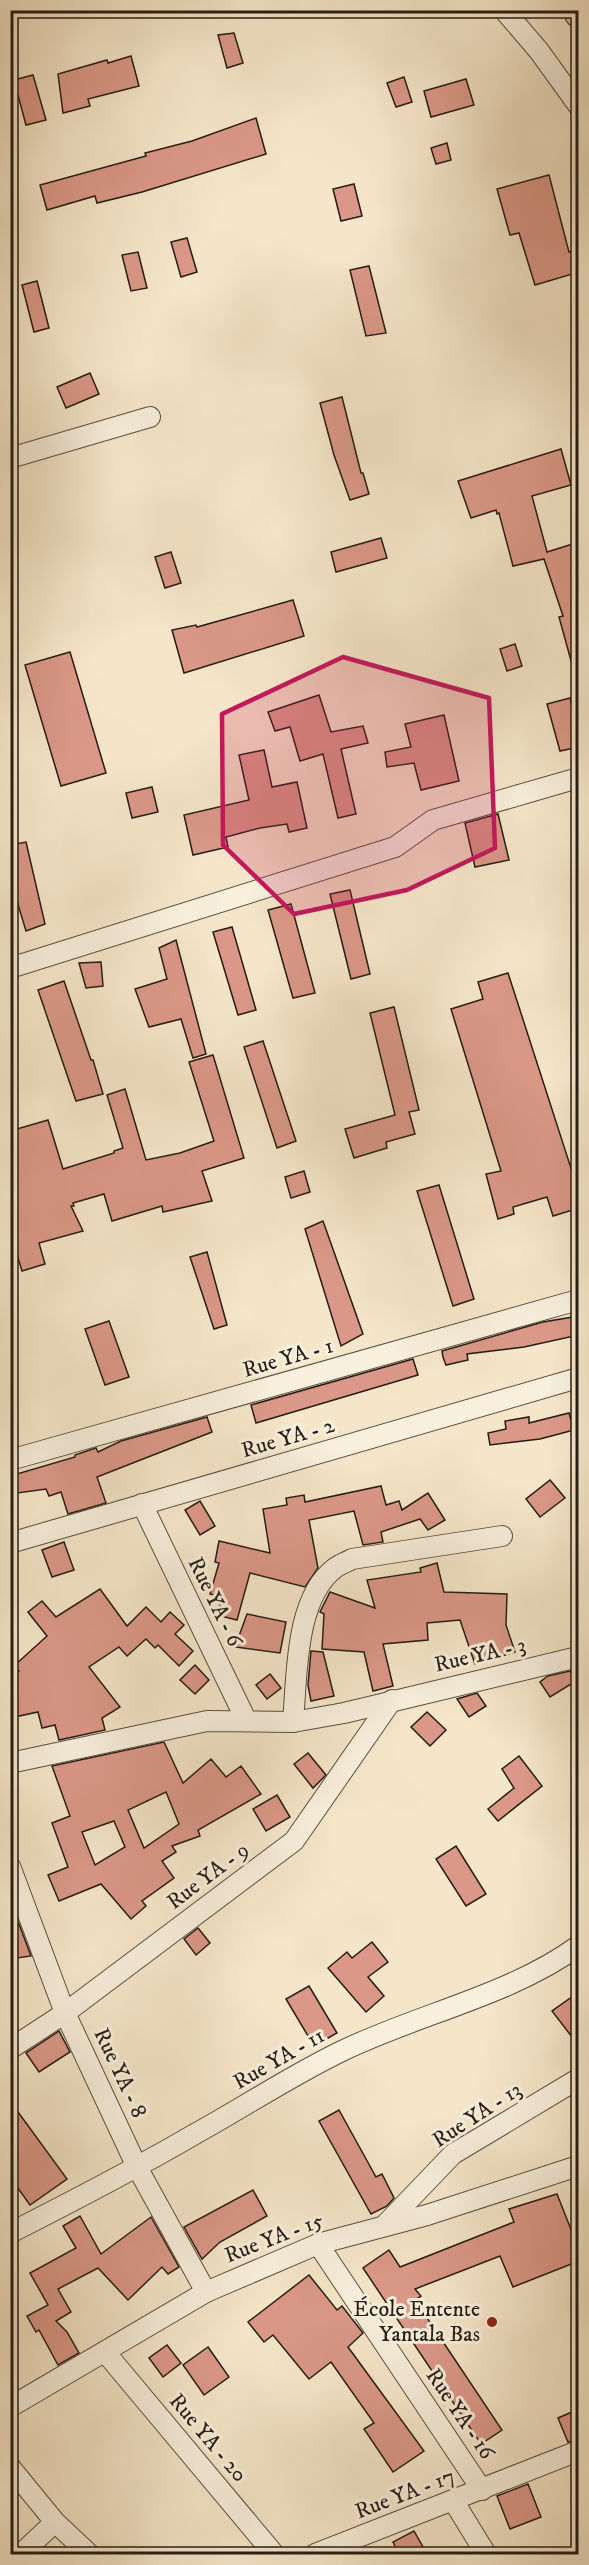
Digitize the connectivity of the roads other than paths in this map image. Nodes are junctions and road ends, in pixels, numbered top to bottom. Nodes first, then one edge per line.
1 (504, 10) edge
2 (579, 105) edge
3 (150, 417) dead end
4 (10, 458) edge
5 (579, 778) edge
6 (10, 968) edge
7 (579, 1300) edge
8 (579, 1378) edge
9 (10, 1460) edge
10 (142, 1504) junction
11 (502, 1536) dead end
12 (10, 1543) edge
13 (579, 1657) edge
14 (392, 1700) junction
15 (246, 1720) junction
16 (293, 1722) junction
17 (10, 1763) edge
18 (10, 1866) edge
19 (579, 1946) edge
20 (65, 2013) junction
21 (10, 2049) edge
22 (579, 2079) edge
23 (579, 2166) edge
24 (137, 2167) junction
25 (384, 2226) junction
26 (10, 2233) edge
27 (318, 2244) junction
28 (206, 2292) junction
29 (105, 2352) junction
30 (10, 2407) edge
31 (579, 2451) edge
32 (10, 2467) edge
33 (482, 2490) junction
34 (454, 2502) junction
35 (55, 2522) junction
36 (21, 2554) edge
37 (89, 2554) edge
38 (274, 2554) edge
39 (315, 2554) edge
40 (486, 2554) edge

1 - 2 street
3 - 4 street
5 - 6 street
7 - 9 street, Rue YA - 1
8 - 10 street, Rue YA - 2
10 - 12 street, Rue YA - 2
10 - 15 street, Rue YA - 6
11 - 16 street
13 - 14 street, Rue YA - 3
14 - 16 street, Rue YA - 3
14 - 20 street, Rue YA - 9
15 - 16 street, Rue YA - 3
15 - 17 street, Rue YA - 3
18 - 20 street, Rue YA - 8
19 - 24 street, Rue YA - 11
20 - 21 street, Rue YA - 9
20 - 24 street, Rue YA - 8
22 - 25 street, Rue YA - 13
23 - 25 street, Rue YA - 15
24 - 26 street, Rue YA - 11
24 - 28 street, Rue YA - 8
25 - 27 street, Rue YA - 15
27 - 28 street, Rue YA - 15
27 - 33 street, Rue YA - 16
28 - 29 street, Rue YA - 15
29 - 30 street, Rue YA - 15
29 - 38 street, Rue YA - 20
31 - 33 street, Rue YA - 17
32 - 35 street
33 - 34 street, Rue YA - 17
34 - 39 street, Rue YA - 17
34 - 40 street
35 - 36 street
35 - 37 street

